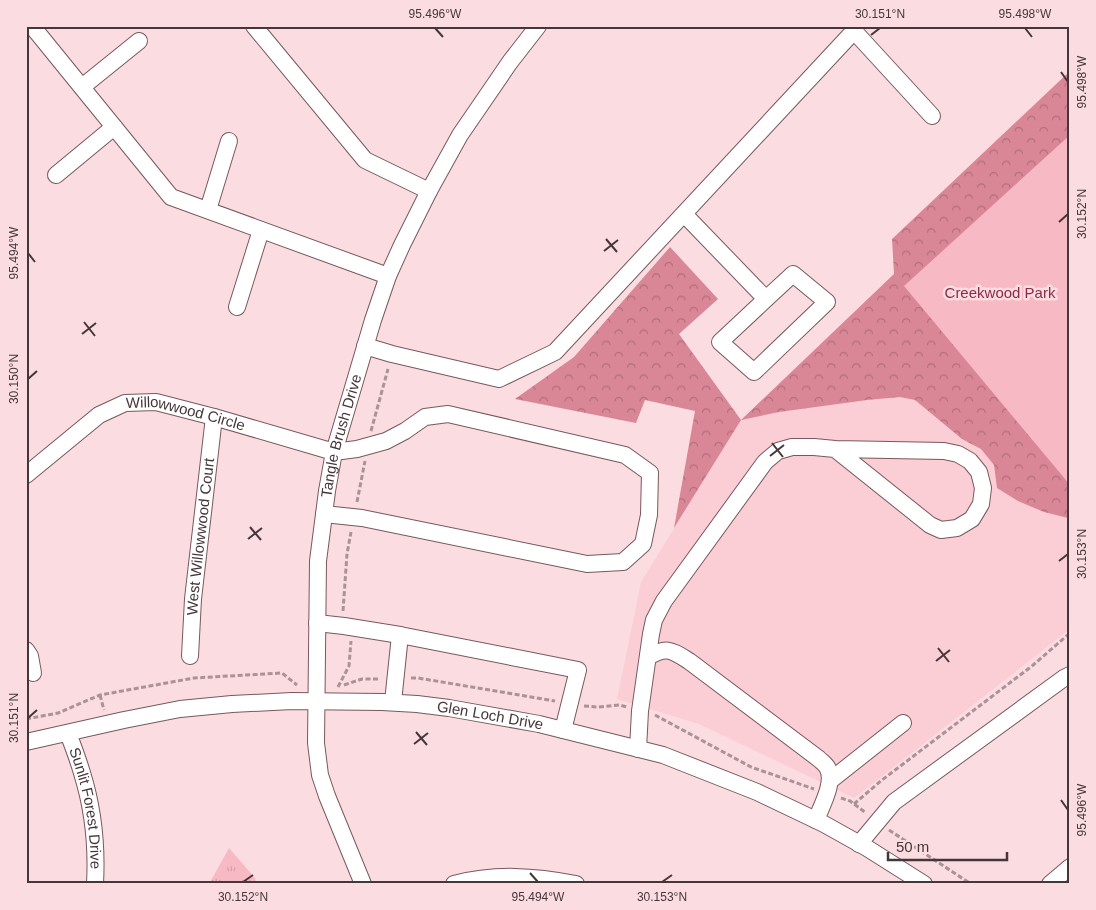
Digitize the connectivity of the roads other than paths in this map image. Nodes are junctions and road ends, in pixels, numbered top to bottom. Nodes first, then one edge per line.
1 (32, 26) edge
2 (254, 26) edge
3 (538, 26) edge
4 (854, 29) edge
5 (139, 41) dead end
6 (82, 88) junction
7 (932, 116) dead end
8 (114, 127) junction
9 (229, 141) dead end
10 (56, 175) dead end
11 (429, 191) junction
12 (208, 210) junction
13 (684, 214) junction
14 (261, 230) junction
15 (388, 276) junction
16 (766, 299) junction
17 (237, 307) dead end
18 (365, 346) junction
19 (214, 417) junction
20 (835, 450) junction
21 (334, 452) junction
22 (26, 475) edge
23 (324, 514) junction
24 (317, 623) junction
25 (400, 635) junction
26 (26, 650) edge
27 (190, 656) dead end
28 (648, 657) junction
29 (33, 673) dead end
30 (1070, 675) edge
31 (317, 694) junction
32 (393, 702) junction
33 (903, 723) dead end
34 (563, 730) junction
35 (68, 733) junction
36 (26, 742) edge
37 (638, 749) junction
38 (831, 780) junction
39 (816, 820) junction
40 (859, 844) junction
41 (1070, 867) edge
42 (94, 884) edge
43 (363, 884) edge
44 (454, 884) edge
45 (576, 884) edge
46 (924, 884) edge
47 (1050, 884) edge

1 - 6 street
2 - 11 street
3 - 11 street, Tangle Brush Drive
4 - 7 street
4 - 13 street
5 - 6 street
6 - 8 street
8 - 10 street
8 - 12 street
9 - 12 street
11 - 15 street, Tangle Brush Drive
12 - 14 street
13 - 16 street
13 - 18 street
14 - 15 street
14 - 17 street
15 - 18 street, Tangle Brush Drive
16 - 16 street
18 - 21 street, Tangle Brush Drive
19 - 21 street, Willowwood Circle
19 - 22 street, Willowwood Circle
19 - 27 street, West Willowwood Court
20 - 20 street
20 - 28 street
21 - 23 street, Tangle Brush Drive
21 - 23 street
23 - 24 street, Tangle Brush Drive
24 - 25 street
24 - 31 street, Tangle Brush Drive
25 - 32 street
25 - 34 street
26 - 29 street
28 - 37 street
28 - 38 street
30 - 40 street
31 - 32 street, Glen Loch Drive
31 - 35 street, Glen Loch Drive
31 - 43 street, Tangle Brush Drive
32 - 34 street, Glen Loch Drive
33 - 38 street
34 - 37 street, Glen Loch Drive
35 - 36 street, Glen Loch Drive
35 - 42 street, Sunlit Forest Drive
37 - 39 street, Glen Loch Drive
38 - 39 street
39 - 40 street, Glen Loch Drive
40 - 46 street, Glen Loch Drive
41 - 47 street
44 - 45 street

